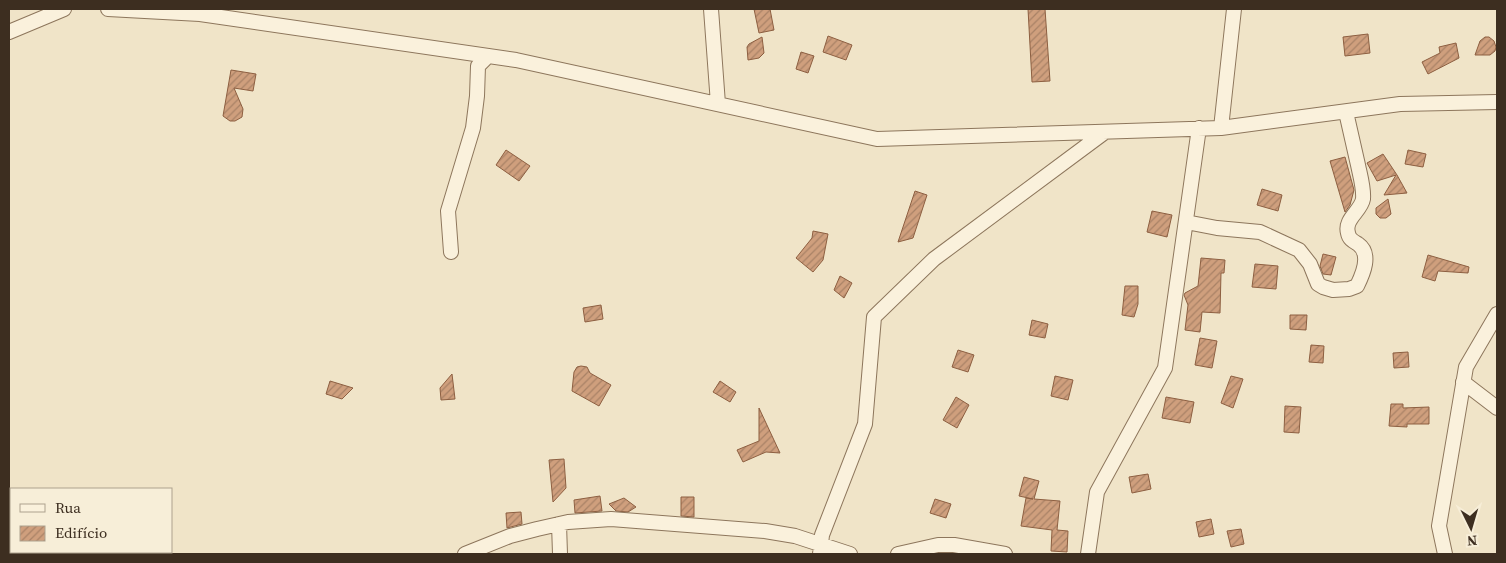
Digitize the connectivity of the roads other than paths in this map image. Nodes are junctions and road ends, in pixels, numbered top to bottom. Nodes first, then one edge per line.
1 (64, 9) edge
2 (108, 9) edge
3 (711, 9) edge
4 (1234, 9) edge
5 (9, 32) edge
6 (488, 56) junction
7 (1497, 102) edge
8 (718, 104) junction
9 (1346, 112) junction
10 (1199, 128) junction
11 (1221, 128) junction
12 (1105, 132) junction
13 (1186, 222) junction
14 (451, 252) dead end
15 (1497, 314) edge
16 (1463, 382) junction
17 (1497, 408) edge
18 (559, 524) junction
19 (821, 549) edge
20 (465, 554) edge
21 (560, 554) edge
22 (850, 554) edge
23 (898, 554) edge
24 (1006, 554) edge
25 (1088, 554) edge
26 (1445, 554) edge

1 - 5 street
2 - 6 street
3 - 8 street
4 - 11 street
6 - 8 street
6 - 14 street
7 - 9 street
8 - 12 street
9 - 11 street
9 - 13 street
10 - 11 street
10 - 12 street
10 - 13 street
12 - 19 street
13 - 25 street
15 - 16 street
16 - 17 street
16 - 26 street
18 - 19 street
18 - 20 street
18 - 21 street
19 - 22 street
23 - 24 street

